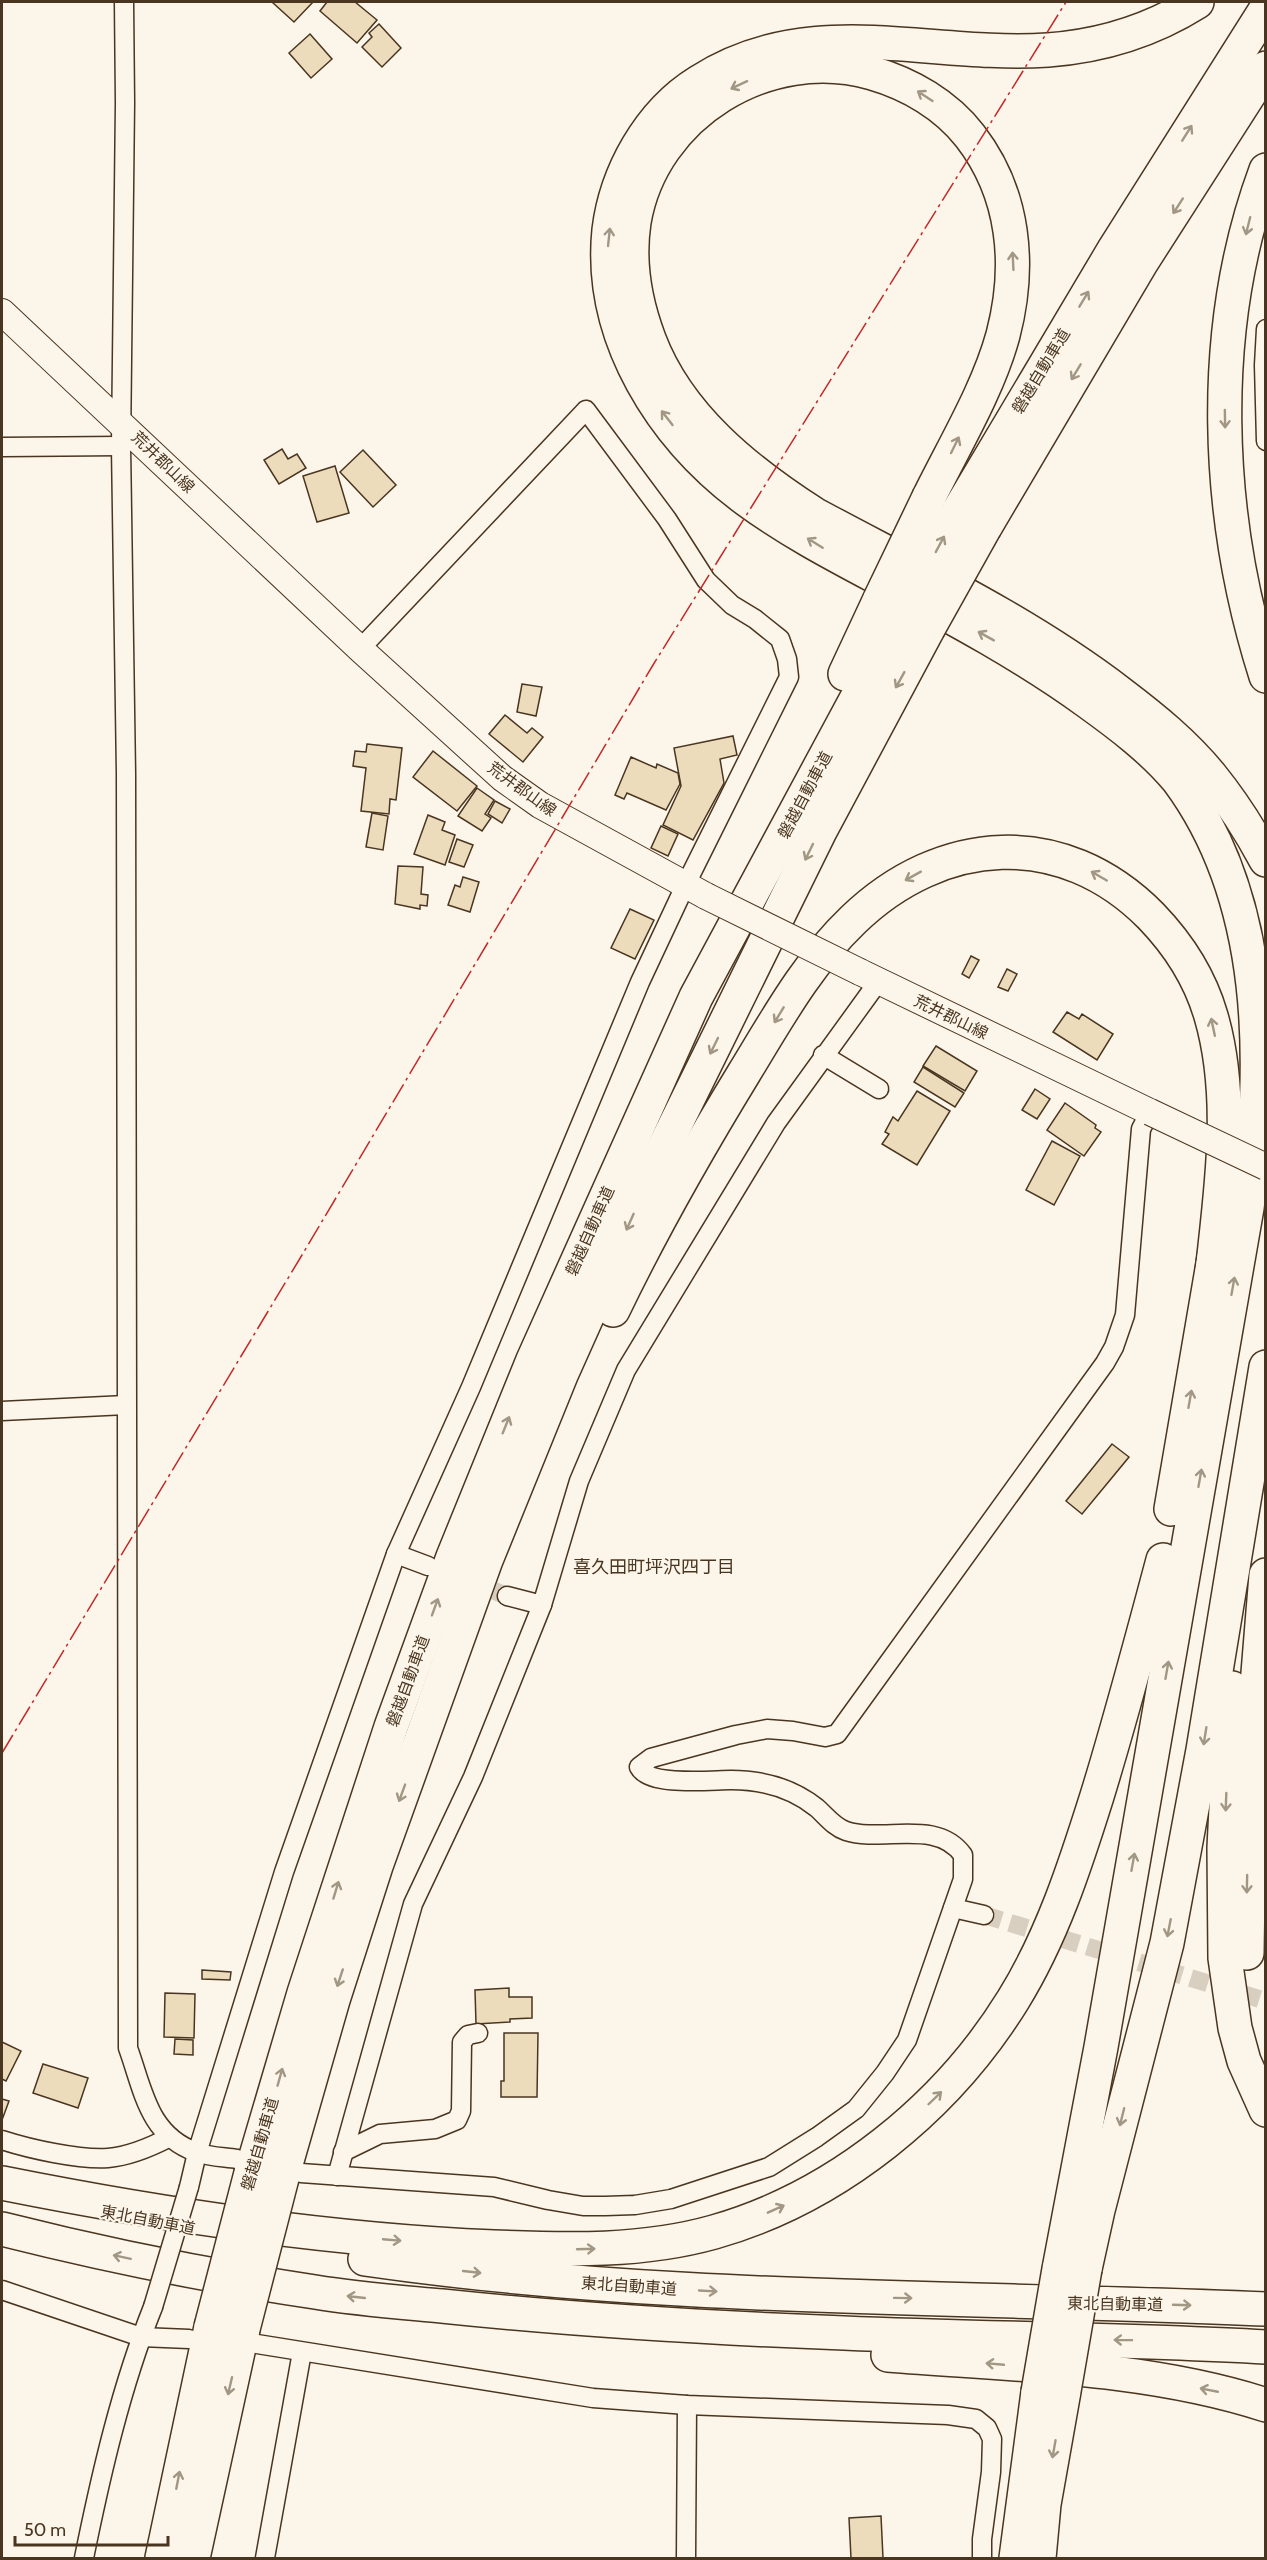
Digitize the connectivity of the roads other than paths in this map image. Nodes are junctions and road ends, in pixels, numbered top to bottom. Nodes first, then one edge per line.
1 (124, 2) edge
2 (1197, 2) edge
3 (1266, 9) edge
4 (1266, 68) edge
5 (1266, 170) edge
6 (2, 312) edge
7 (1266, 329) edge
8 (122, 435) junction
9 (1266, 441) edge
10 (2, 447) edge
11 (971, 519) junction
12 (1236, 540) junction
13 (904, 614) junction
14 (1266, 644) edge
15 (360, 649) junction
16 (1036, 666) junction
17 (1266, 676) edge
18 (1266, 860) edge
19 (695, 891) junction
20 (869, 977) junction
21 (823, 1055) junction
22 (879, 1089) dead end
23 (1150, 1112) junction
24 (1266, 1167) edge
25 (1212, 1273) junction
26 (1266, 1367) edge
27 (126, 1405) junction
28 (2, 1411) edge
29 (1248, 1471) junction
30 (396, 1554) junction
31 (1163, 1560) junction
32 (428, 1566) dead end
33 (1266, 1575) edge
34 (507, 1596) tunnel mouth
35 (542, 1605) junction
36 (421, 1737) junction
37 (952, 1908) junction
38 (984, 1915) tunnel mouth
39 (478, 2033) dead end
40 (1266, 2090) edge
41 (1266, 2110) edge
42 (170, 2137) junction
43 (2, 2140) edge
44 (197, 2152) junction
45 (343, 2152) junction
46 (268, 2171) junction
47 (337, 2176) junction
48 (2, 2184) edge
49 (1070, 2209) junction
50 (2, 2229) edge
51 (1072, 2269) junction
52 (2, 2290) edge
53 (1266, 2309) edge
54 (581, 2319) junction
55 (200, 2333) junction
56 (141, 2337) junction
57 (250, 2337) junction
58 (1266, 2347) edge
59 (302, 2352) junction
60 (1051, 2392) junction
61 (687, 2405) junction
62 (1266, 2405) edge
63 (84, 2559) edge
64 (162, 2559) edge
65 (193, 2559) edge
66 (266, 2559) edge
67 (686, 2559) edge
68 (982, 2559) edge
69 (1016, 2559) edge
70 (1039, 2559) edge

1 - 8 street
16 -> 2 highway
11 -> 3 highway, 磐越自動車道
4 -> 11 highway, 磐越自動車道
5 -> 12 highway
6 - 8 main road, 荒井郡山線
7 - 9 street
8 - 10 street
8 - 15 main road, 荒井郡山線
8 - 27 street
11 - 13 highway, 磐越自動車道, bridge
12 - 14 highway
12 - 17 highway
13 -> 18 highway, bridge
13 -> 36 highway, 磐越自動車道
46 -> 13 highway, 磐越自動車道
15 - 19 main road, 荒井郡山線
15 - 19 street
16 - 25 highway
49 -> 16 highway
19 - 20 main road, 荒井郡山線, bridge
19 - 30 street
20 - 21 street
20 - 23 main road, 荒井郡山線
21 - 22 street
21 - 35 street
23 - 24 main road, 荒井郡山線, bridge
23 - 37 street
31 -> 25 highway
25 -> 36 highway
26 - 29 highway
27 - 28 street
27 - 42 street
29 -> 41 highway
29 -> 51 highway
30 - 32 street
30 - 44 street
48 -> 31 highway
31 - 49 highway
33 -> 40 highway
34 - 35 street
35 - 45 street
36 -> 46 highway, 磐越自動車道
37 - 38 street
37 - 47 street
39 - 45 street
42 - 43 street
42 - 44 street
44 - 46 street
44 - 56 street, bridge
45 - 47 street
46 - 47 street
46 - 55 highway, 磐越自動車道, bridge
46 - 57 highway, 磐越自動車道, bridge
48 -> 53 highway, 東北自動車道
49 - 51 highway
54 -> 50 highway
51 - 60 highway, bridge
52 - 56 street
58 -> 54 highway
62 -> 54 highway
55 - 56 street
64 -> 55 highway, 磐越自動車道
56 - 63 street
57 - 59 street
57 -> 65 highway, 磐越自動車道
59 - 61 street
59 - 66 street
60 - 69 highway
60 -> 70 highway
61 - 67 street
61 - 68 street

